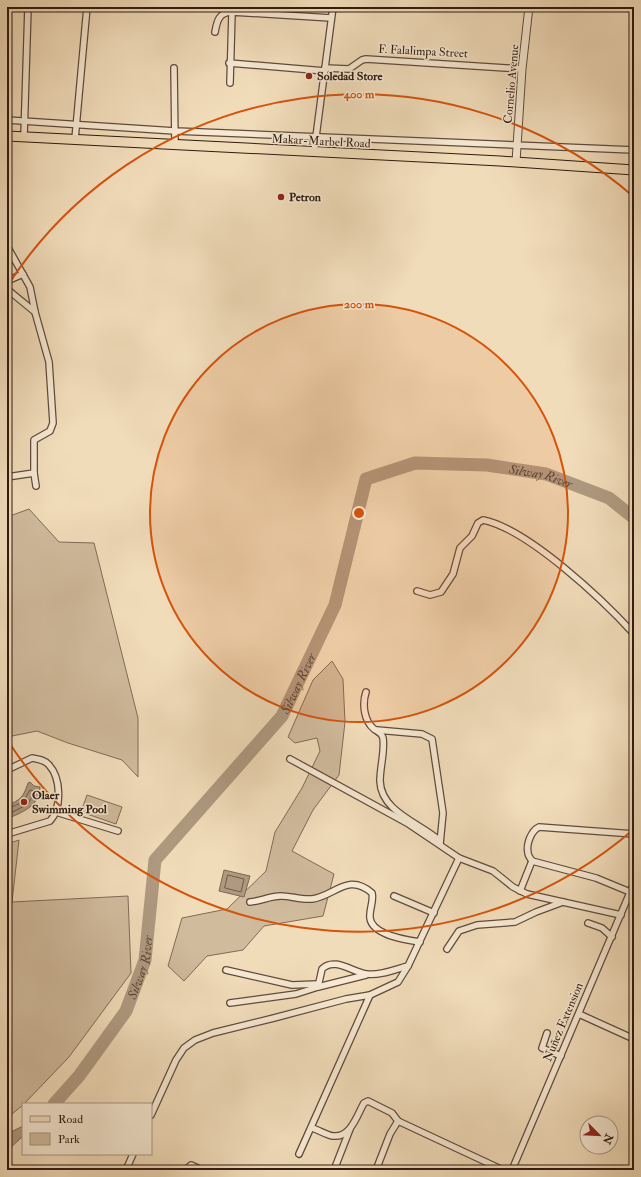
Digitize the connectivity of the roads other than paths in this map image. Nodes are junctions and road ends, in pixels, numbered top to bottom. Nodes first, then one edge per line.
1 (28, 7) edge
2 (87, 7) edge
3 (333, 7) edge
4 (529, 7) edge
5 (232, 9) edge
6 (332, 18) junction
7 (215, 32) dead end
8 (229, 63) junction
9 (174, 68) dead end
10 (325, 69) junction
11 (522, 69) junction
12 (230, 83) dead end
13 (7, 120) edge
14 (24, 120) junction
15 (77, 125) junction
16 (175, 131) junction
17 (7, 136) edge
18 (24, 136) junction
19 (316, 136) junction
20 (75, 139) junction
21 (175, 145) junction
22 (517, 146) junction
23 (634, 150) edge
24 (314, 152) junction
25 (516, 162) junction
26 (634, 170) edge
27 (7, 246) edge
28 (23, 274) junction
29 (7, 281) edge
30 (7, 289) edge
31 (35, 312) junction
32 (34, 473) junction
33 (7, 477) edge
34 (36, 486) dead end
35 (416, 591) dead end
36 (634, 634) edge
37 (366, 692) dead end
38 (377, 730) junction
39 (290, 759) dead end
40 (7, 770) edge
41 (56, 812) junction
42 (118, 831) dead end
43 (7, 834) edge
44 (634, 834) edge
45 (440, 844) junction
46 (459, 858) junction
47 (532, 862) junction
48 (634, 883) edge
49 (520, 891) junction
50 (630, 892) junction
51 (394, 896) dead end
52 (250, 902) dead end
53 (564, 902) junction
54 (434, 913) junction
55 (621, 915) junction
56 (588, 923) dead end
57 (612, 937) junction
58 (420, 942) junction
59 (447, 949) dead end
60 (408, 966) junction
61 (226, 970) dead end
62 (367, 974) junction
63 (318, 986) junction
64 (370, 995) junction
65 (230, 1002) dead end
66 (579, 1014) junction
67 (547, 1033) dead end
68 (634, 1039) edge
69 (561, 1056) junction
70 (152, 1113) edge
71 (398, 1121) junction
72 (312, 1128) junction
73 (350, 1129) junction
74 (300, 1154) dead end
75 (133, 1155) edge
76 (126, 1170) edge
77 (185, 1170) edge
78 (202, 1170) edge
79 (334, 1170) edge
80 (376, 1170) edge
81 (503, 1170) edge
82 (512, 1170) edge

1 - 14 street
2 - 15 street
3 - 6 street
4 - 11 street, Cornelio Avenue
5 - 6 street
5 - 7 street
5 - 8 street
6 - 10 street
8 - 10 street, F. Falalimpa Street
8 - 12 street
9 - 16 street
10 - 11 street, F. Falalimpa Street
10 - 19 street
11 - 22 street, Cornelio Avenue
13 - 14 street
14 - 15 street
14 - 18 street
15 - 16 street
15 - 20 street
16 - 19 street
16 - 21 street
17 - 18 main road, Makar-Marbel Road
18 - 20 main road, Makar-Marbel Road
19 - 22 street
19 - 24 street
20 - 21 main road, Makar-Marbel Road
21 - 24 main road, Makar-Marbel Road
22 - 23 street
22 - 25 street, Cornelio Avenue
24 - 25 main road, Makar-Marbel Road
25 - 26 main road, Makar-Marbel Road
27 - 28 street
28 - 29 street
28 - 31 street
30 - 31 street
31 - 32 street
32 - 33 street
32 - 34 street
35 - 36 street
37 - 38 street
38 - 45 street
38 - 45 street
39 - 45 street
40 - 41 street
41 - 42 street
41 - 43 street
44 - 47 street
45 - 46 street
46 - 49 street
46 - 54 street
47 - 49 street
47 - 50 street
48 - 50 street, Nuñez Extension
49 - 53 street
50 - 55 street, Nuñez Extension
51 - 54 street
52 - 58 street
53 - 55 street
53 - 59 street
54 - 58 street
55 - 57 street, Nuñez Extension
56 - 57 street
57 - 66 street, Nuñez Extension
58 - 60 street
60 - 62 street
60 - 64 street
61 - 63 street
62 - 63 street
62 - 63 street
63 - 65 street
64 - 70 street
64 - 72 street
66 - 68 street
66 - 69 street, Nuñez Extension
67 - 69 street
69 - 82 street, Nuñez Extension
71 - 73 street
71 - 80 street
71 - 81 street
72 - 73 street
72 - 74 street
73 - 79 street
75 - 76 street
77 - 78 street

